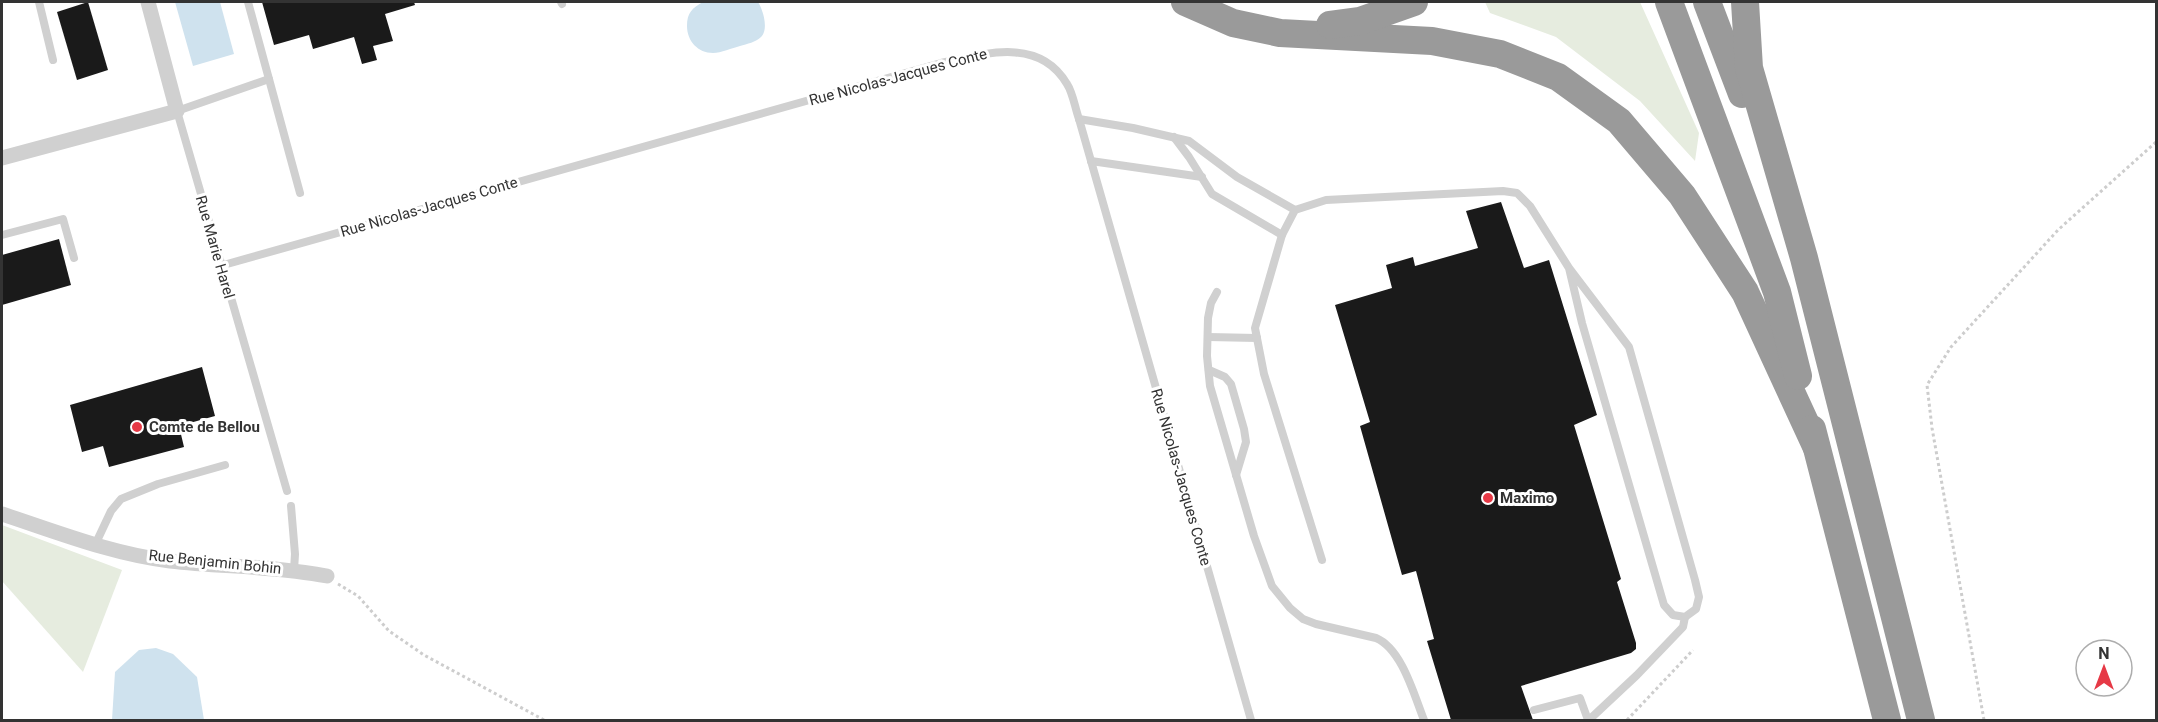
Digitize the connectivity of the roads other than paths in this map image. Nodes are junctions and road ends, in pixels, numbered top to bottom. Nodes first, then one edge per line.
1 (39, 2) edge
2 (148, 2) edge
3 (248, 2) edge
4 (1185, 2) edge
5 (1212, 2) edge
6 (1414, 2) edge
7 (1669, 2) edge
8 (1707, 2) edge
9 (1745, 2) edge
10 (53, 60) dead end
11 (269, 79) junction
12 (177, 111) junction
13 (1079, 118) junction
14 (1174, 137) junction
15 (2, 158) edge
16 (1091, 161) junction
17 (1202, 177) junction
18 (300, 193) dead end
19 (1295, 210) junction
20 (2, 235) edge
21 (1282, 236) junction
22 (74, 258) dead end
23 (1804, 258) junction
24 (220, 266) junction
25 (1569, 268) junction
26 (1217, 292) dead end
27 (1208, 337) junction
28 (1257, 338) junction
29 (1209, 370) junction
30 (1816, 446) junction
31 (225, 465) dead end
32 (1236, 475) junction
33 (287, 491) dead end
34 (291, 506) dead end
35 (2, 514) edge
36 (95, 545) junction
37 (1322, 560) dead end
38 (294, 570) junction
39 (327, 576) road end
40 (1685, 617) junction
41 (1534, 710) dead end
42 (1251, 720) edge
43 (1424, 720) edge
44 (1588, 720) edge
45 (1887, 720) edge
46 (1921, 720) edge

1 - 10 lane
2 - 12 street, Rue Marie Harel
3 - 11 lane
4 - 30 highway
5 - 6 highway
7 - 30 highway
8 - 23 highway
9 - 23 highway
11 - 12 lane
11 - 18 lane
12 - 15 street
12 - 24 lane, Rue Marie Harel
13 - 14 lane
13 - 16 lane, Rue Nicolas-Jacques Conte
13 - 24 lane, Rue Nicolas-Jacques Conte
14 - 17 lane
14 - 19 lane
16 - 17 lane
16 - 42 lane, Rue Nicolas-Jacques Conte
17 - 21 lane
19 - 21 lane
19 - 25 lane
20 - 22 lane
21 - 28 lane
23 - 46 highway
24 - 33 lane, Rue Marie Harel
25 - 40 lane
25 - 40 lane
26 - 27 lane
27 - 28 lane
27 - 29 lane
28 - 37 lane
29 - 32 lane
29 - 32 lane
30 - 45 highway
31 - 36 lane
32 - 43 lane
34 - 38 lane
35 - 36 street, Rue Benjamin Bohin
36 - 38 street, Rue Benjamin Bohin
38 - 39 street, Rue Benjamin Bohin
40 - 44 lane
41 - 44 lane

